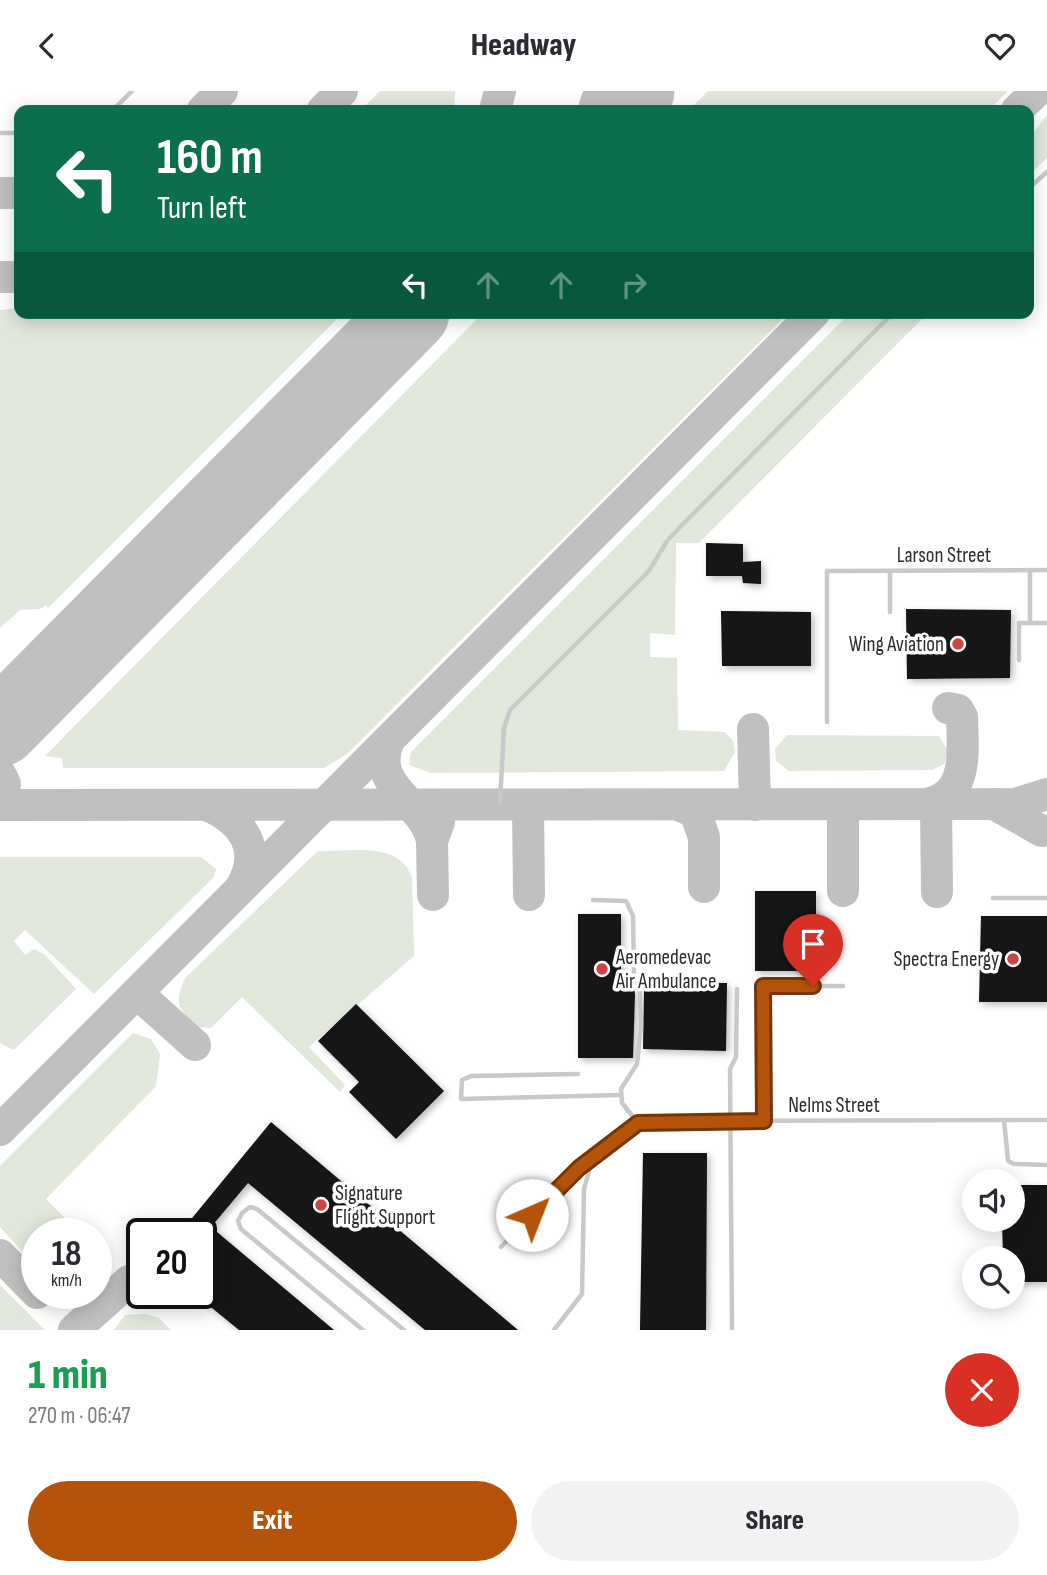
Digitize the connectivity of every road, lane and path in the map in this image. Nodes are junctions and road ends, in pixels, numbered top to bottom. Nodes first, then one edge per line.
1 (132, 91) edge
2 (118, 105) edge
3 (887, 319) edge
4 (1047, 570) edge
5 (890, 571) junction
6 (1030, 571) junction
7 (890, 612) dead end
8 (1030, 623) junction
9 (1047, 623) edge
10 (1019, 660) dead end
11 (827, 722) dead end
12 (500, 803) dead end
13 (993, 898) dead end
14 (1047, 898) edge
15 (593, 900) dead end
16 (843, 986) dead end
17 (737, 989) dead end
18 (578, 1074) dead end
19 (621, 1095) junction
20 (1004, 1120) junction
21 (1047, 1120) edge
22 (731, 1121) junction
23 (764, 1121) junction
24 (638, 1123) junction
25 (594, 1156) junction
26 (1047, 1165) edge
27 (501, 1247) dead end
28 (363, 1330) edge
29 (404, 1330) edge
30 (554, 1330) edge
31 (732, 1330) edge

1 - 2 lane
3 - 12 lane
4 - 6 lane, Larson Street
5 - 6 lane, Larson Street
5 - 7 lane
5 - 11 lane, Larson Street
6 - 8 lane
8 - 9 lane
8 - 10 lane
13 - 14 lane
15 - 19 lane
16 - 23 lane
17 - 22 lane
18 - 19 lane
19 - 24 lane
20 - 21 lane, Nelms Street
20 - 23 lane, Nelms Street
20 - 26 lane
22 - 23 lane, Nelms Street
22 - 24 lane, Nelms Street
22 - 31 lane
24 - 25 lane
25 - 27 lane
25 - 30 lane
28 - 29 lane

